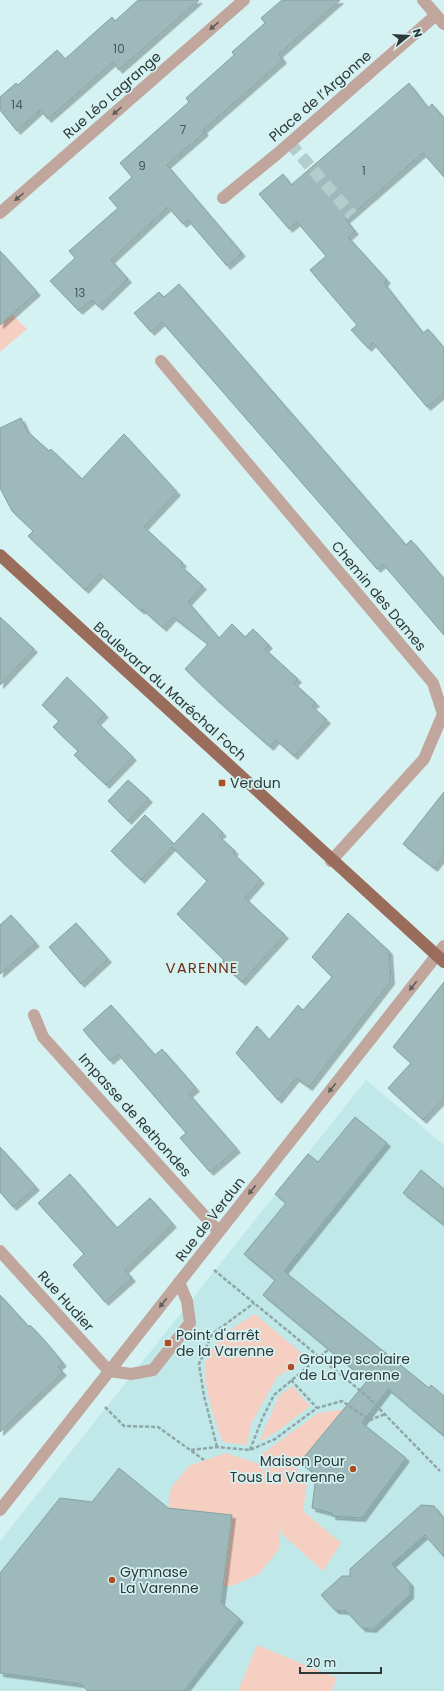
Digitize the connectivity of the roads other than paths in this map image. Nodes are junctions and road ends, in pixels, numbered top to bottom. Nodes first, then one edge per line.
1 (244, 0) edge
2 (423, 0) edge
3 (436, 15) junction
4 (444, 24) edge
5 (223, 198) dead end
6 (0, 213) edge
7 (162, 361) dead end
8 (0, 555) edge
9 (332, 860) junction
10 (442, 955) edge
11 (34, 1015) dead end
12 (219, 1232) junction
13 (0, 1251) edge
14 (180, 1282) junction
15 (109, 1371) junction
16 (0, 1510) edge

1 -> 6 street, Rue Léo Lagrange
2 - 3 street
3 - 4 street
3 - 5 street, Place de l’Argonne
7 - 9 street, Chemin des Dames
8 - 9 main road, Boulevard du Maréchal Foch
9 - 10 main road, Boulevard du Maréchal Foch
10 -> 12 street, Rue de Verdun
11 - 12 street, Impasse de Rethondes
12 - 14 street, Rue de Verdun
13 - 15 street, Rue Hudier
14 -> 15 street, Rue de Verdun
14 - 15 street
15 - 16 street, Rue de Verdun

